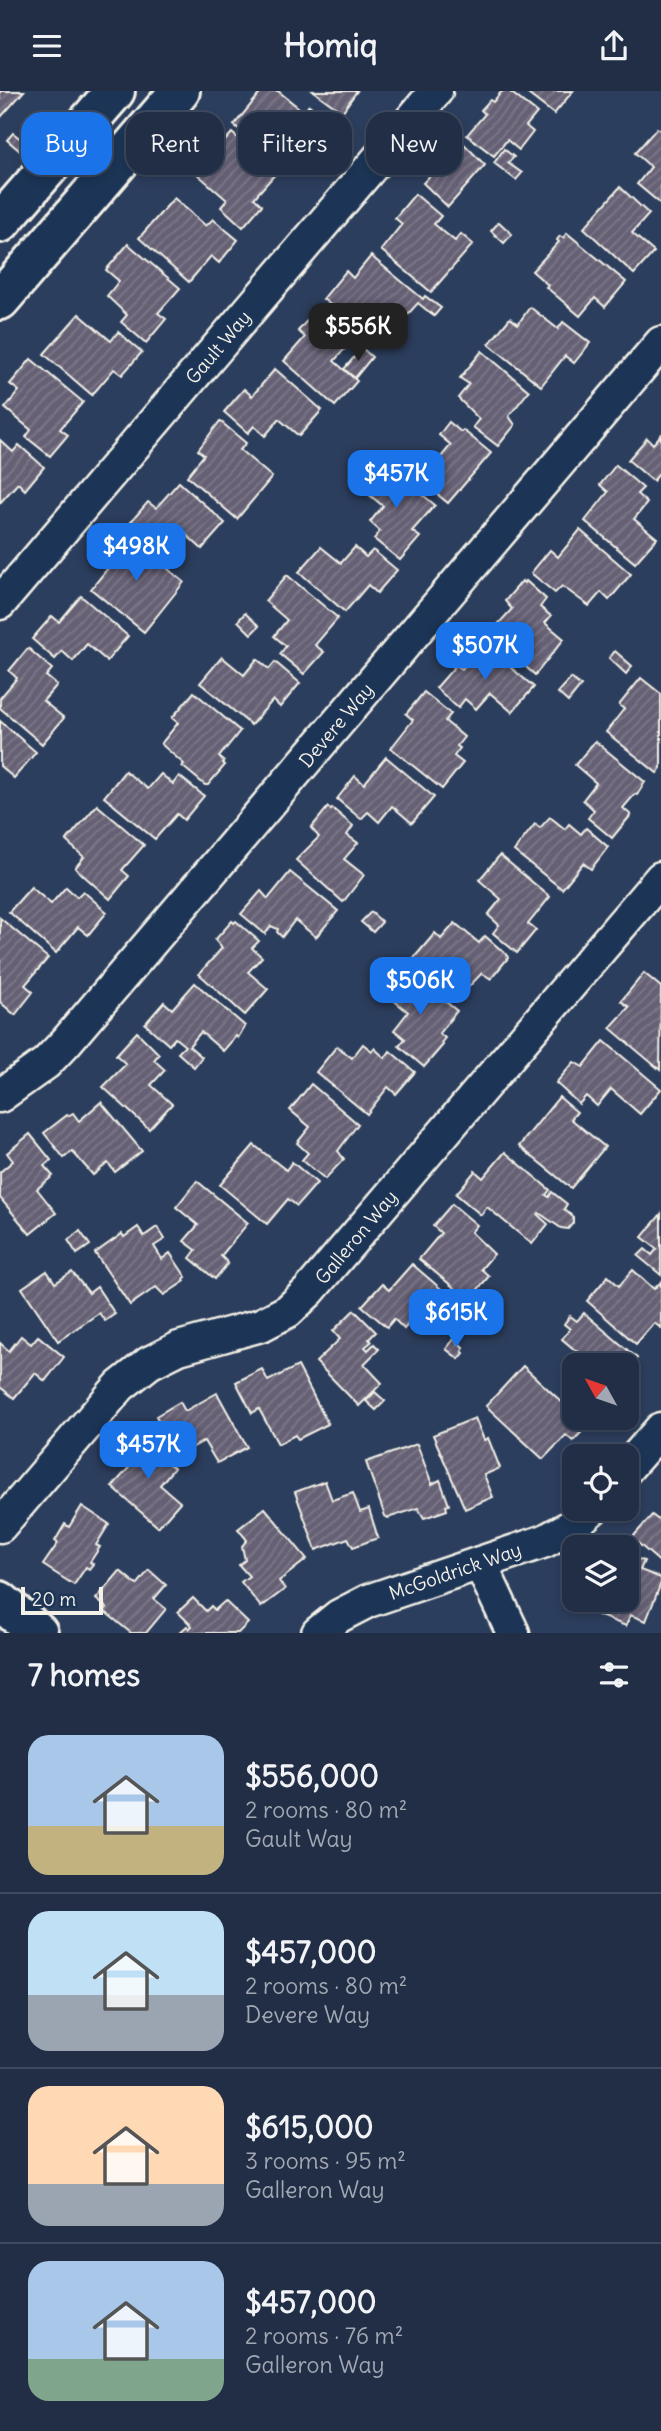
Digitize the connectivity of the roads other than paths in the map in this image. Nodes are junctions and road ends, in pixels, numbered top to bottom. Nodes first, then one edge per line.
1 (115, 91) edge
2 (180, 91) edge
3 (436, 91) edge
4 (0, 223) edge
5 (0, 300) edge
6 (661, 343) edge
7 (0, 603) edge
8 (661, 878) edge
9 (0, 1095) edge
10 (661, 1429) edge
11 (639, 1454) edge
12 (578, 1521) edge
13 (0, 1526) edge
14 (480, 1563) junction
15 (0, 1601) edge
16 (38, 1633) edge
17 (318, 1633) edge
18 (513, 1633) edge

1 - 4 main road
2 - 5 main road
3 - 7 street, Gault Way
6 - 9 street, Devere Way
8 - 13 street, Galleron Way
10 - 11 street
12 - 14 street, McGoldrick Way
14 - 17 street, McGoldrick Way
14 - 18 street
15 - 16 main road

